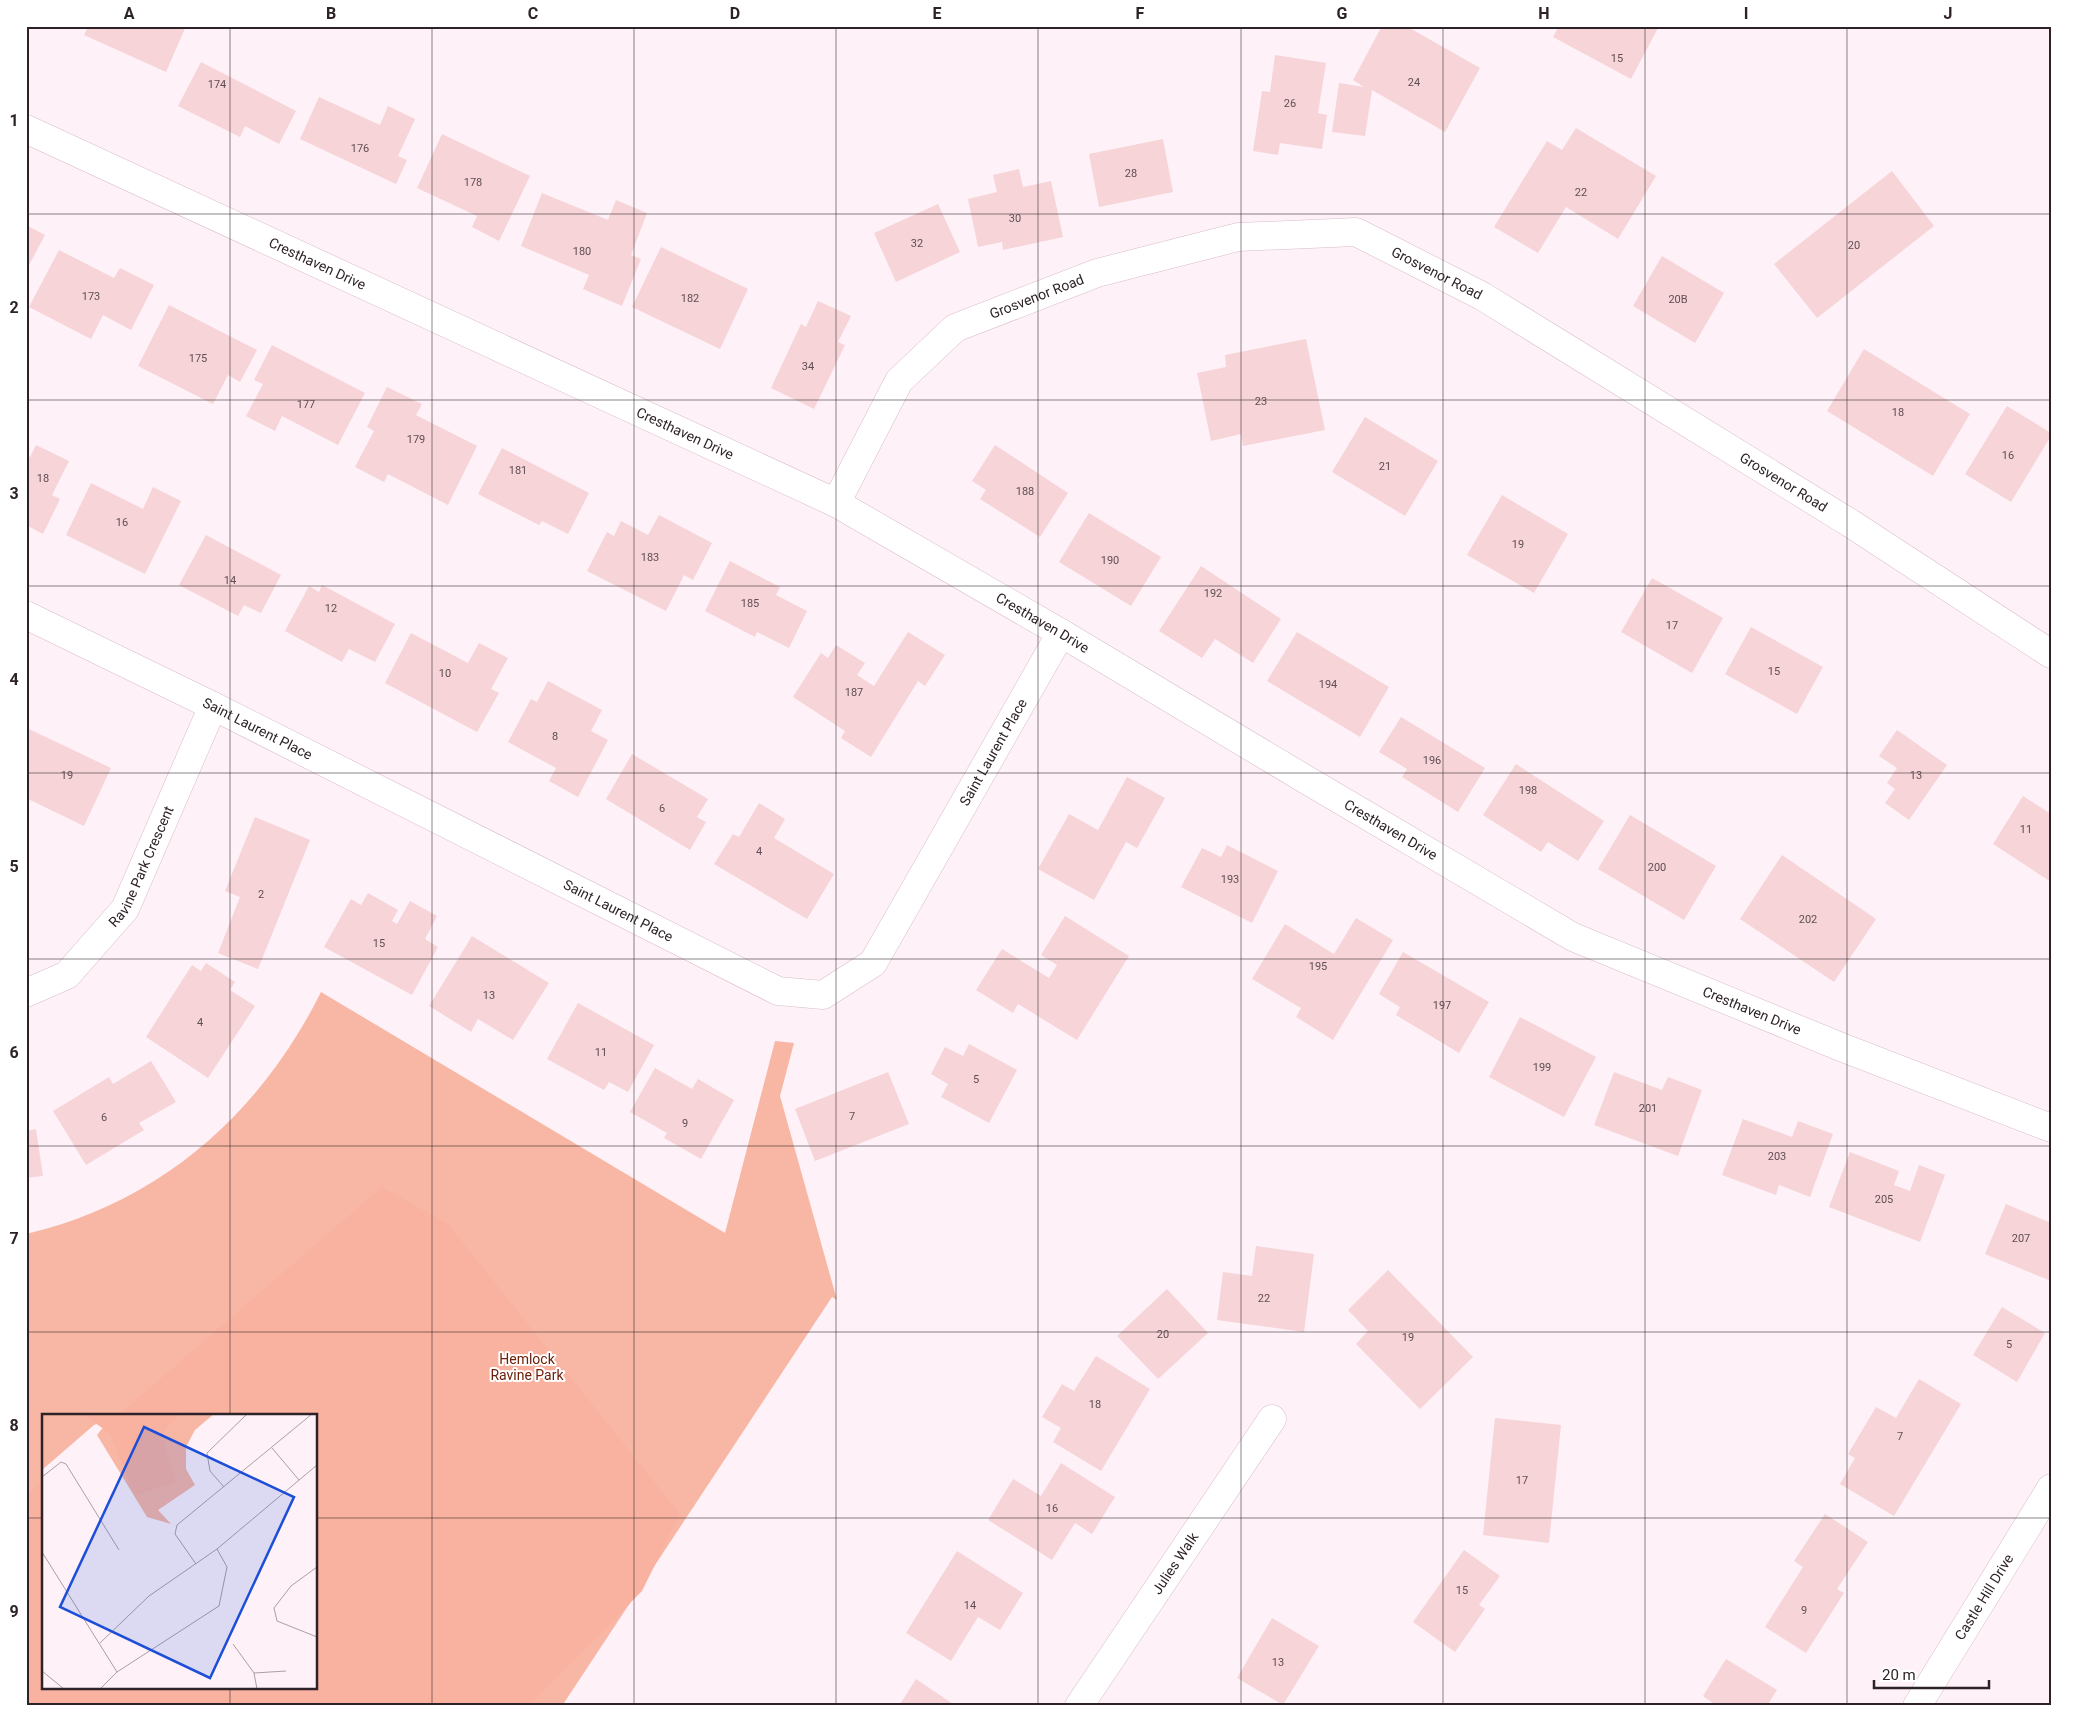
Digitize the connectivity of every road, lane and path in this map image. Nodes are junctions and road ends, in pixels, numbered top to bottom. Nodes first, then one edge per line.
1 (26, 129) edge
2 (836, 503) junction
3 (26, 615) edge
4 (1061, 633) junction
5 (2051, 654) edge
6 (213, 706) junction
7 (26, 993) edge
8 (2051, 1128) edge
9 (1272, 1419) dead end
10 (2051, 1488) edge
11 (1079, 1706) edge
12 (1917, 1706) edge

1 - 2 street, Cresthaven Drive
2 - 4 street, Cresthaven Drive
2 - 5 street, Grosvenor Road
3 - 6 street, Saint Laurent Place
4 - 6 street, Saint Laurent Place
4 - 8 street, Cresthaven Drive
6 - 7 street, Ravine Park Crescent
9 - 11 street, Julies Walk
10 - 12 street, Castle Hill Drive

